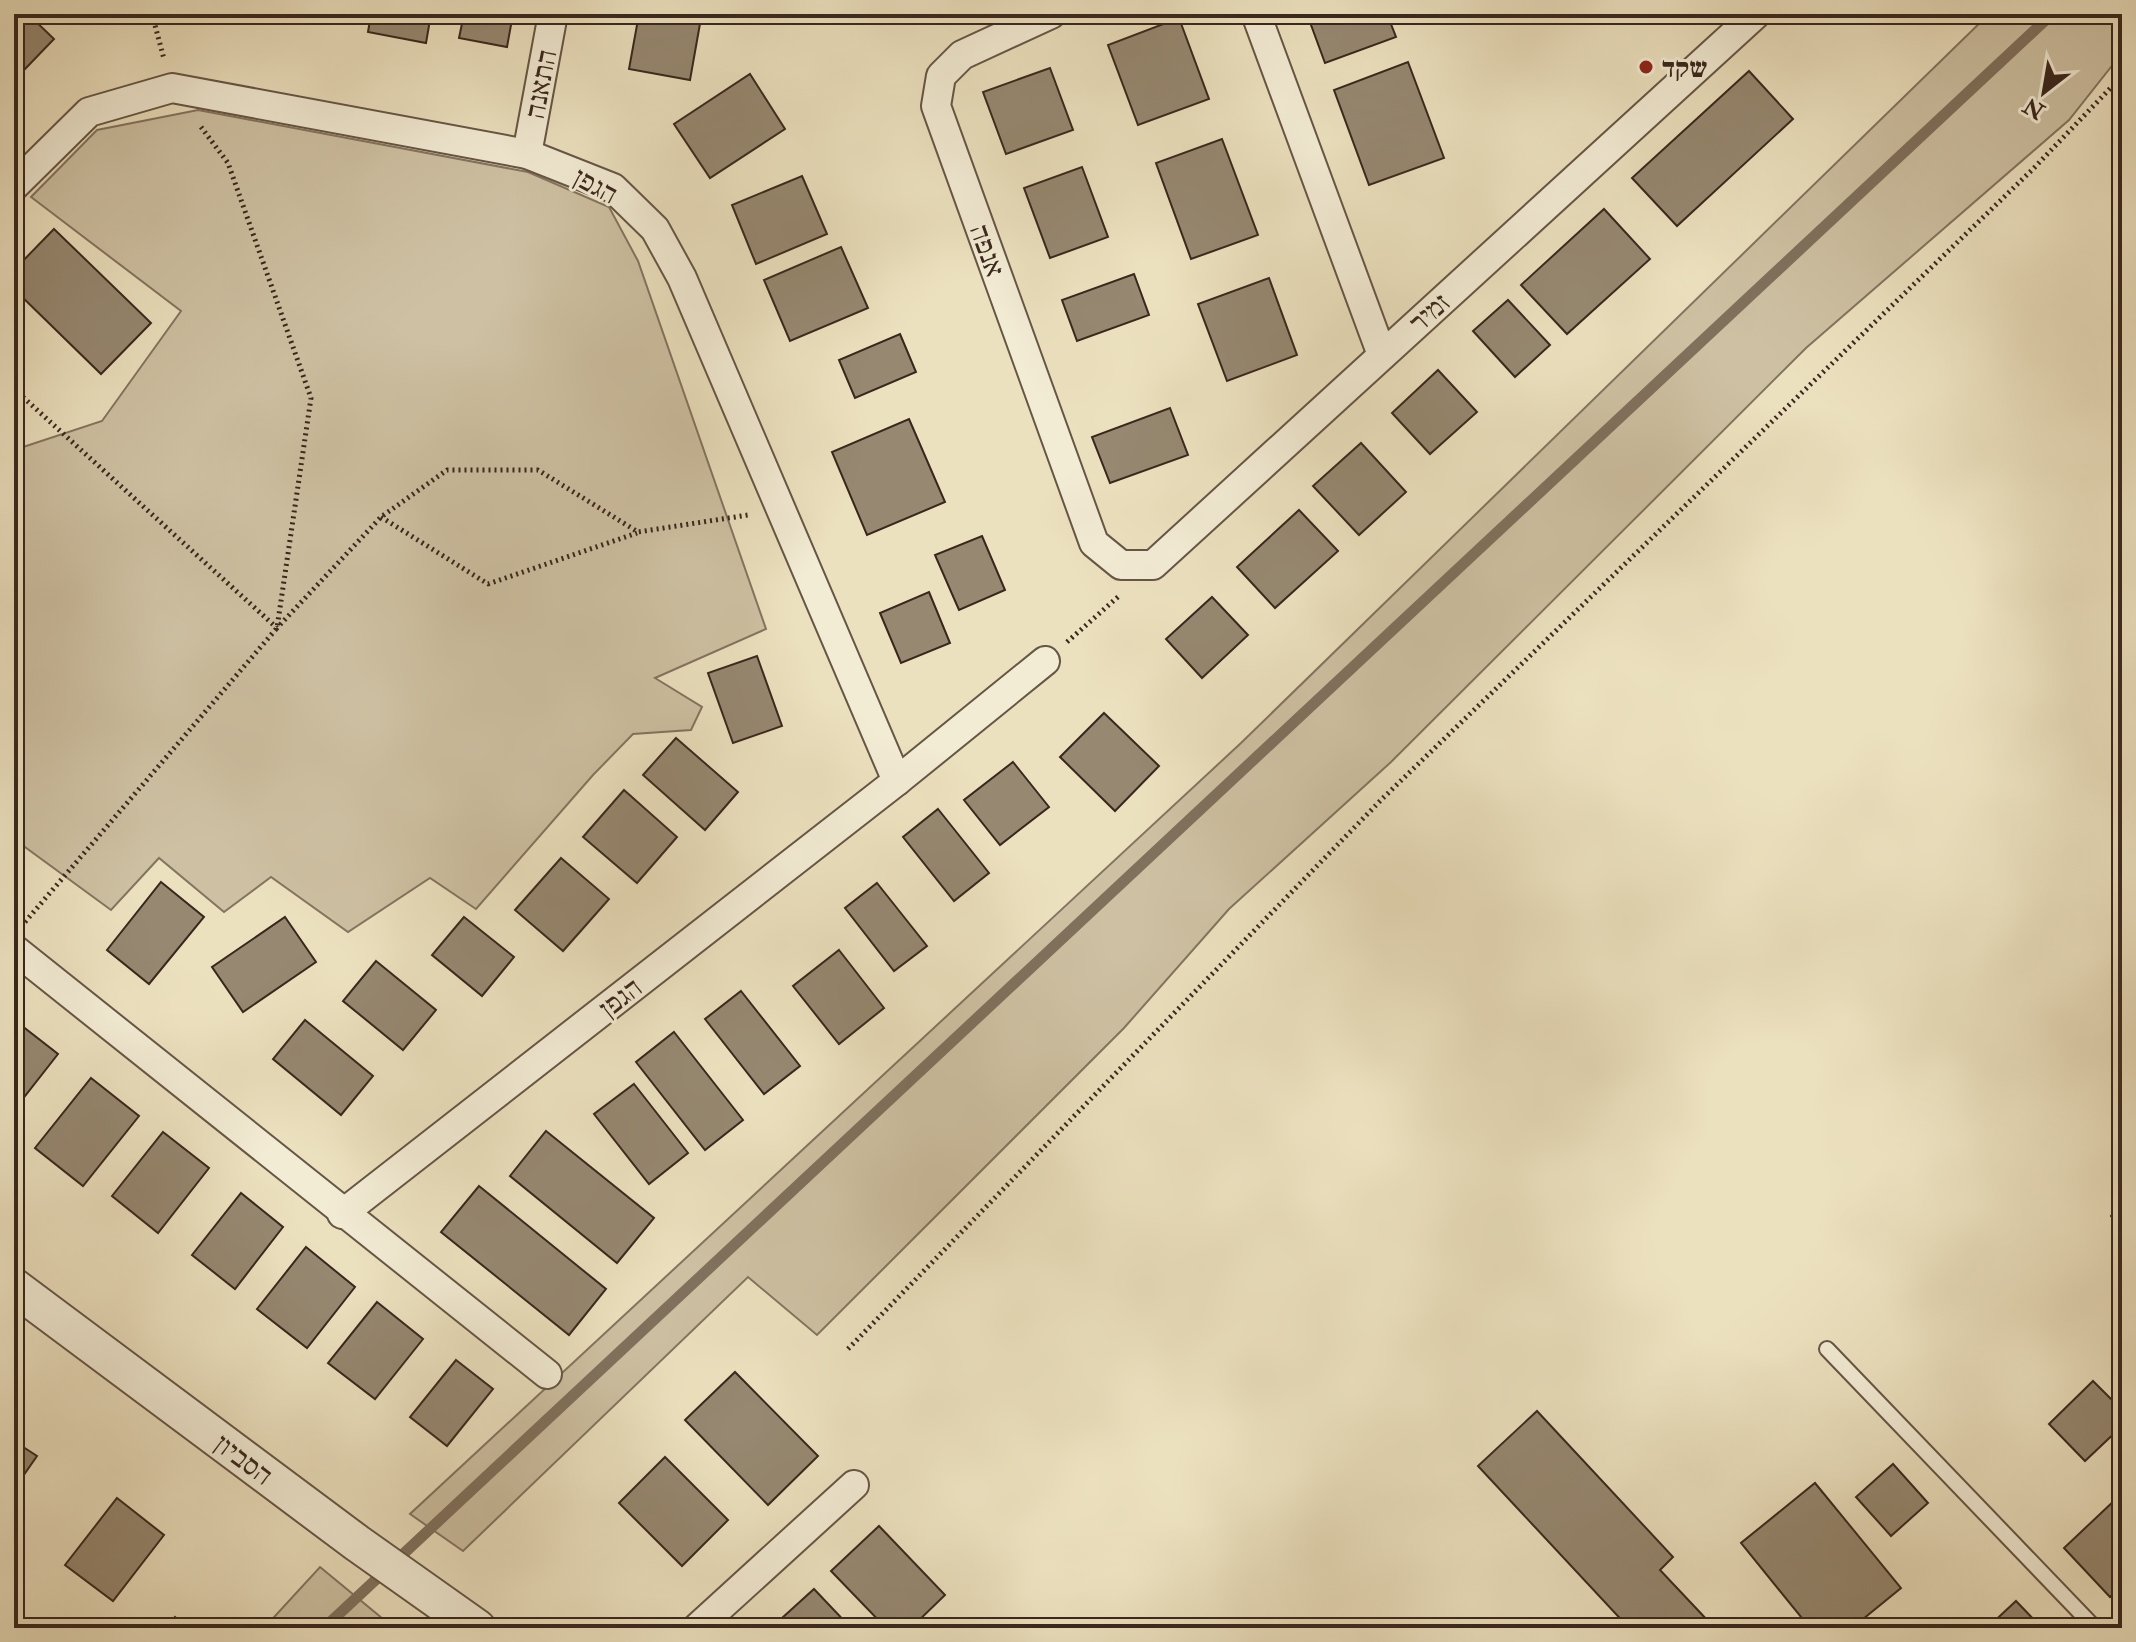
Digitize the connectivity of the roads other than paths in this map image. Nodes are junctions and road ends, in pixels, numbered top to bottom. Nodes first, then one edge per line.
1 (553, 14) edge
2 (1051, 14) edge
3 (1256, 14) edge
4 (1756, 14) edge
5 (527, 154) junction
6 (14, 186) edge
7 (1382, 355) junction
8 (1153, 565) joint
9 (1045, 661) road end
10 (897, 781) junction
11 (19, 936) edge
12 (342, 1214) junction
13 (14, 1287) edge
14 (1827, 1349) dead end
15 (547, 1374) dead end
16 (854, 1485) dead end
17 (467, 1620) edge
18 (697, 1628) edge
19 (2095, 1628) edge

1 - 5 street, התאנה
2 - 8 street, אנפה
3 - 7 street
4 - 7 street, זמיר
5 - 6 street, הגפן
5 - 10 street, הגפן
7 - 8 street, זמיר
9 - 10 street, הגפן
10 - 12 street, הגפן
11 - 12 street
12 - 15 street
13 - 17 street, הסביון
14 - 19 lane
16 - 18 street

